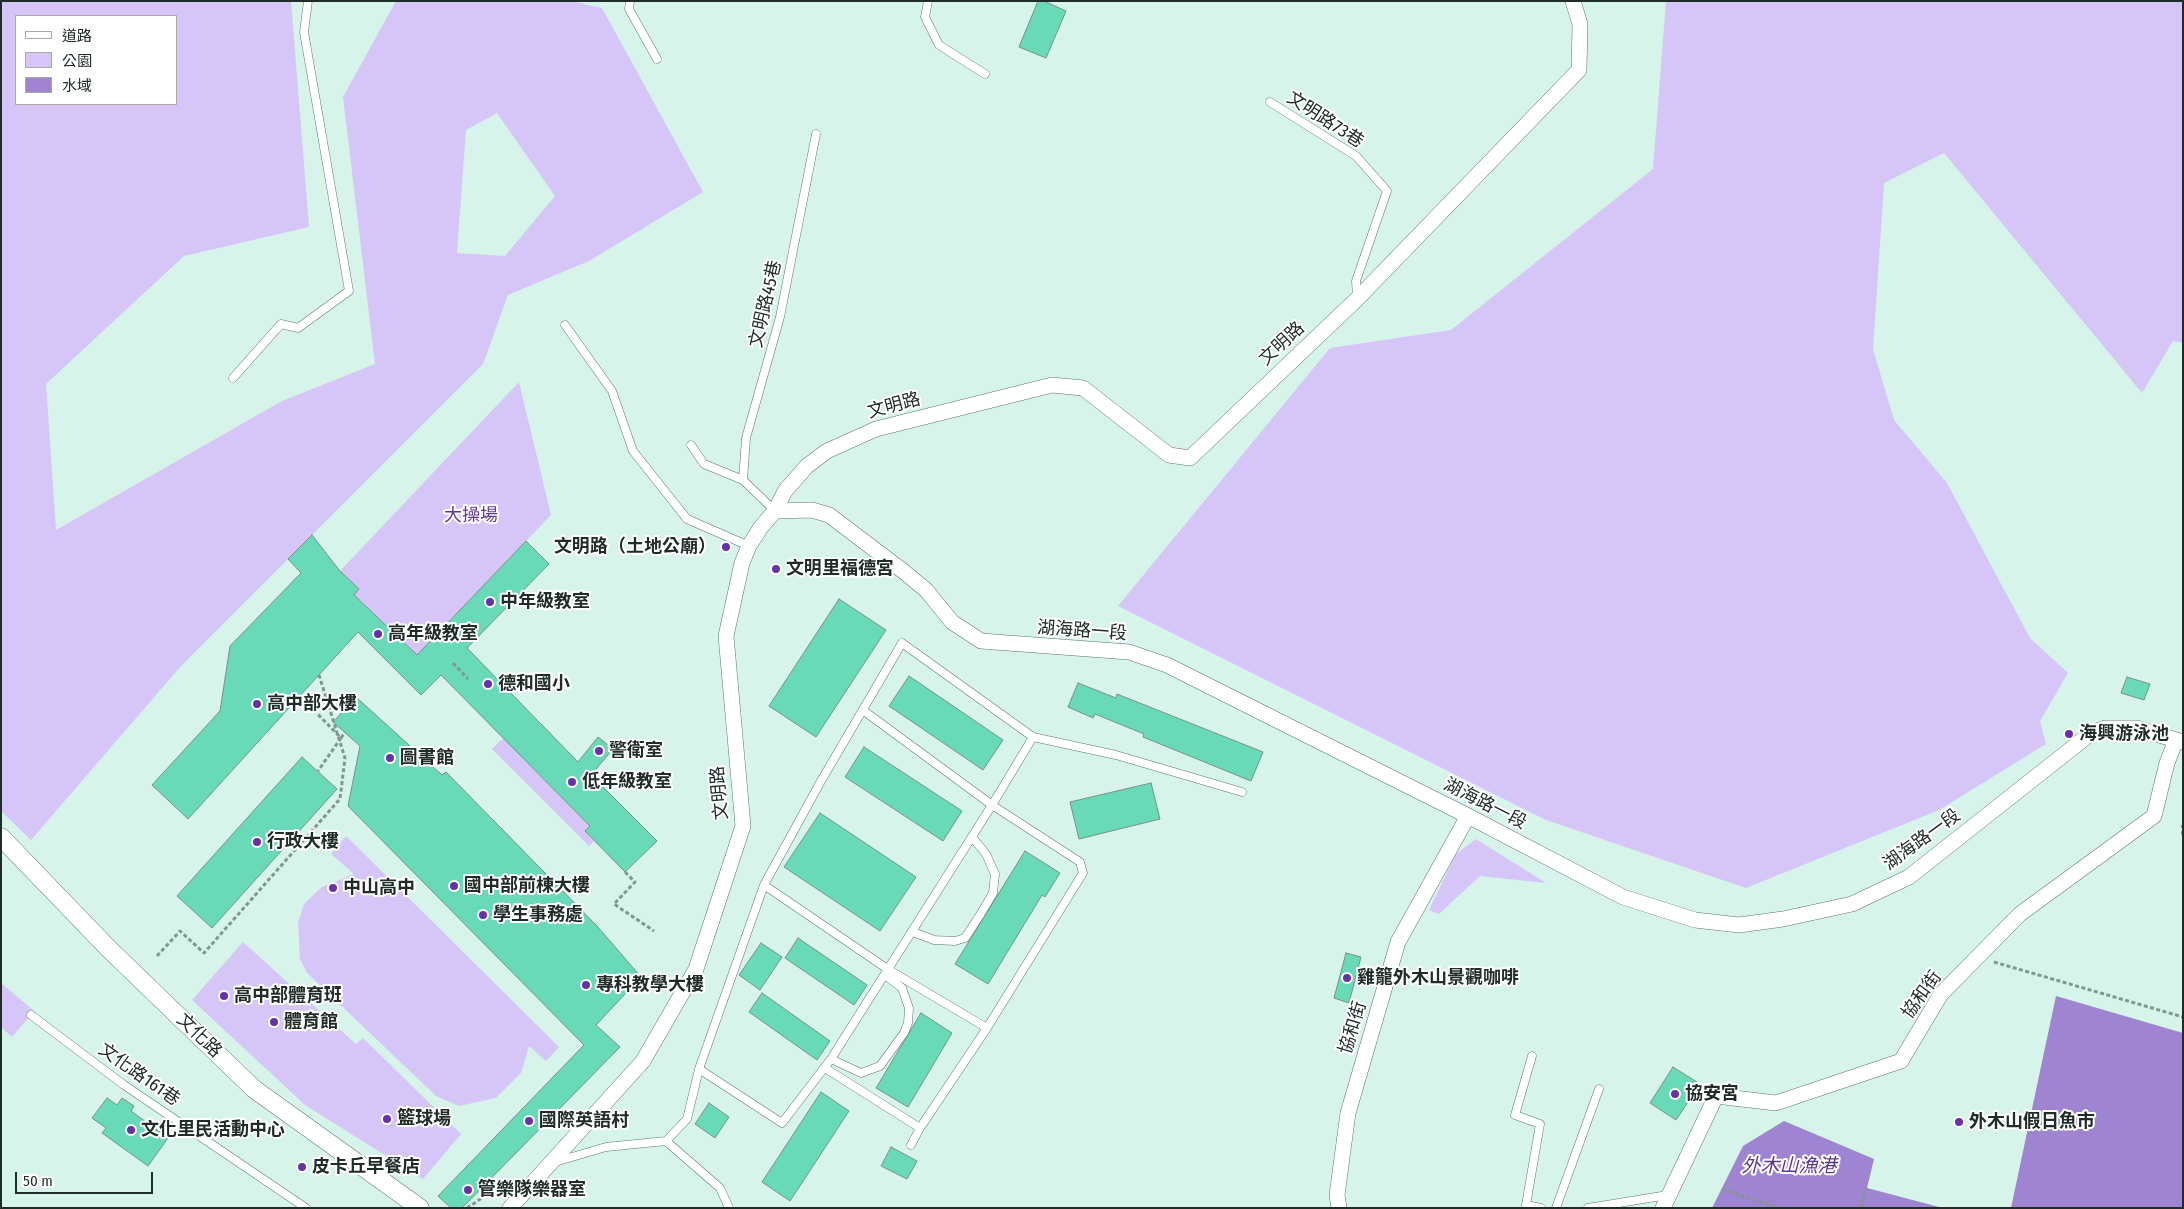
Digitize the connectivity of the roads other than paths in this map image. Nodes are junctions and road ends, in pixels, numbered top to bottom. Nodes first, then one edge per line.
1 (308, 1) edge
2 (630, 1) edge
3 (928, 1) edge
4 (1573, 1) edge
5 (657, 59) dead end
6 (985, 74) dead end
7 (1270, 102) dead end
8 (816, 134) dead end
9 (1357, 299) junction
10 (565, 325) dead end
11 (233, 378) dead end
12 (691, 445) dead end
13 (743, 480) junction
14 (775, 511) junction
15 (749, 546) junction
16 (864, 711) junction
17 (1033, 737) junction
18 (2179, 741) edge
19 (1242, 792) dead end
20 (992, 805) junction
21 (1468, 816) junction
22 (1, 837) edge
23 (972, 837) junction
24 (764, 885) junction
25 (912, 932) junction
26 (887, 972) junction
27 (31, 1015) dead end
28 (987, 1028) junction
29 (1532, 1056) dead end
30 (831, 1059) junction
31 (825, 1068) junction
32 (700, 1069) junction
33 (1599, 1089) dead end
34 (920, 1128) junction
35 (666, 1141) junction
36 (912, 1145) dead end
37 (551, 1163) junction
38 (1665, 1201) edge
39 (306, 1208) edge
40 (420, 1208) edge
41 (510, 1208) edge
42 (729, 1208) edge
43 (1339, 1208) edge
44 (1541, 1208) edge
45 (1556, 1208) edge
46 (1588, 1208) edge

1 - 11 lane
2 - 5 lane
3 - 6 lane
4 - 9 street, 文明路
7 - 9 lane, 文明路73巷
8 - 13 lane, 文明路45巷
9 - 14 street, 文明路
10 - 15 lane
12 - 13 lane
13 - 14 lane
14 - 15 street, 文明路
14 - 21 street, 湖海路一段
15 - 37 street, 文明路
16 - 17 lane
16 - 20 lane
16 - 24 lane
17 - 19 lane
17 - 20 lane
18 - 21 street, 湖海路一段
18 - 38 street, 協和街
20 - 23 lane
20 - 28 lane
21 - 43 street, 協和街
22 - 40 street, 文化路
23 - 25 lane
23 - 25 lane
24 - 26 lane
24 - 32 lane
25 - 26 lane
26 - 28 lane
26 - 30 lane
26 - 30 lane
27 - 39 lane, 文化路161巷
28 - 34 lane
29 - 44 lane
30 - 31 lane
31 - 32 lane
31 - 34 lane
32 - 35 lane
33 - 45 lane
34 - 36 lane
35 - 37 lane
35 - 42 lane
37 - 41 street, 文明路
38 - 46 lane, 協和街

